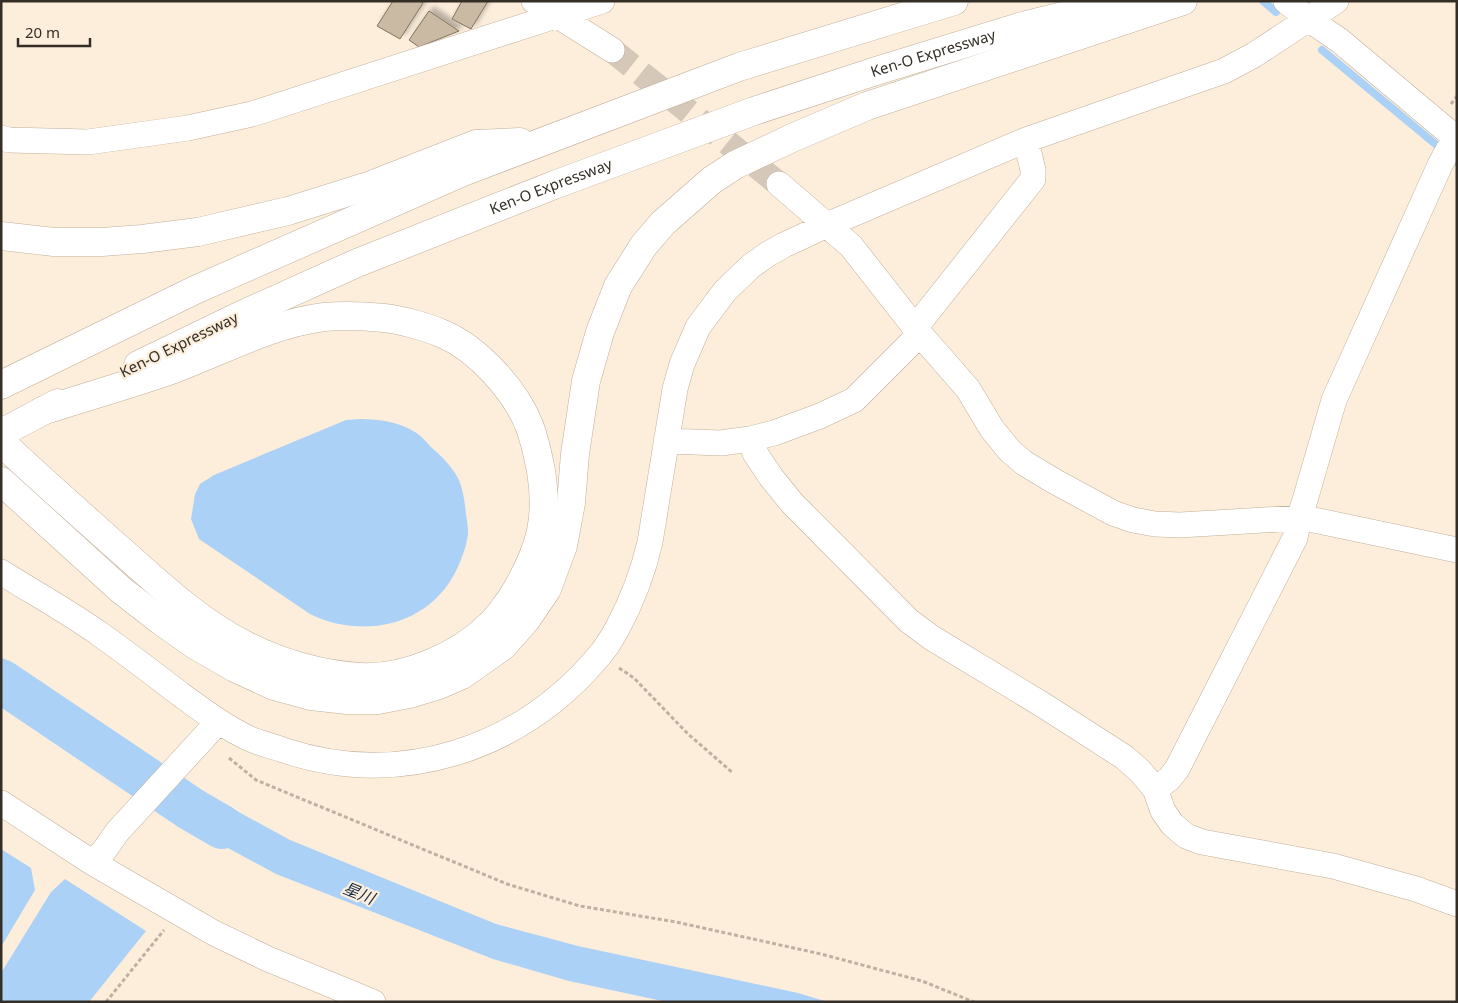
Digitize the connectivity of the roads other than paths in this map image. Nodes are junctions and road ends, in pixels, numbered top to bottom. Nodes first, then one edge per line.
1 (534, 1) edge
2 (602, 1) edge
3 (954, 1) edge
4 (1124, 1) edge
5 (1183, 1) edge
6 (1286, 1) edge
7 (1336, 1) edge
8 (558, 16) junction
9 (1308, 19) junction
10 (612, 50) tunnel mouth
11 (1, 138) edge
12 (1456, 138) edge
13 (1026, 140) junction
14 (545, 141) junction
15 (779, 184) tunnel mouth
16 (827, 225) junction
17 (1, 236) edge
18 (917, 330) junction
19 (10, 380) edge
20 (42, 411) junction
21 (1, 433) edge
22 (750, 439) junction
23 (666, 441) junction
24 (1, 442) edge
25 (1, 481) edge
26 (1299, 518) junction
27 (1457, 550) edge
28 (1, 572) edge
29 (208, 733) junction
30 (1155, 789) junction
31 (1, 803) edge
32 (93, 863) junction
33 (1457, 904) edge
34 (374, 1002) edge

1 - 8 street
2 - 8 street
3 - 14 highway
4 - 20 highway, Ken-O Expressway
5 - 25 highway
6 - 9 street
7 - 9 street
8 - 10 street
8 - 11 street
9 - 12 street
9 - 13 street
12 - 26 street
13 - 16 street
13 - 18 street
14 - 17 highway
14 - 19 highway
15 - 16 street
16 - 18 street
16 - 23 street
18 - 22 street
18 - 26 street
20 - 21 highway, Ken-O Expressway
20 - 24 highway
22 - 23 street
22 - 30 street
23 - 29 street
26 - 27 street
26 - 30 street
28 - 29 street
29 - 32 street
30 - 33 street
31 - 32 street
32 - 34 street

